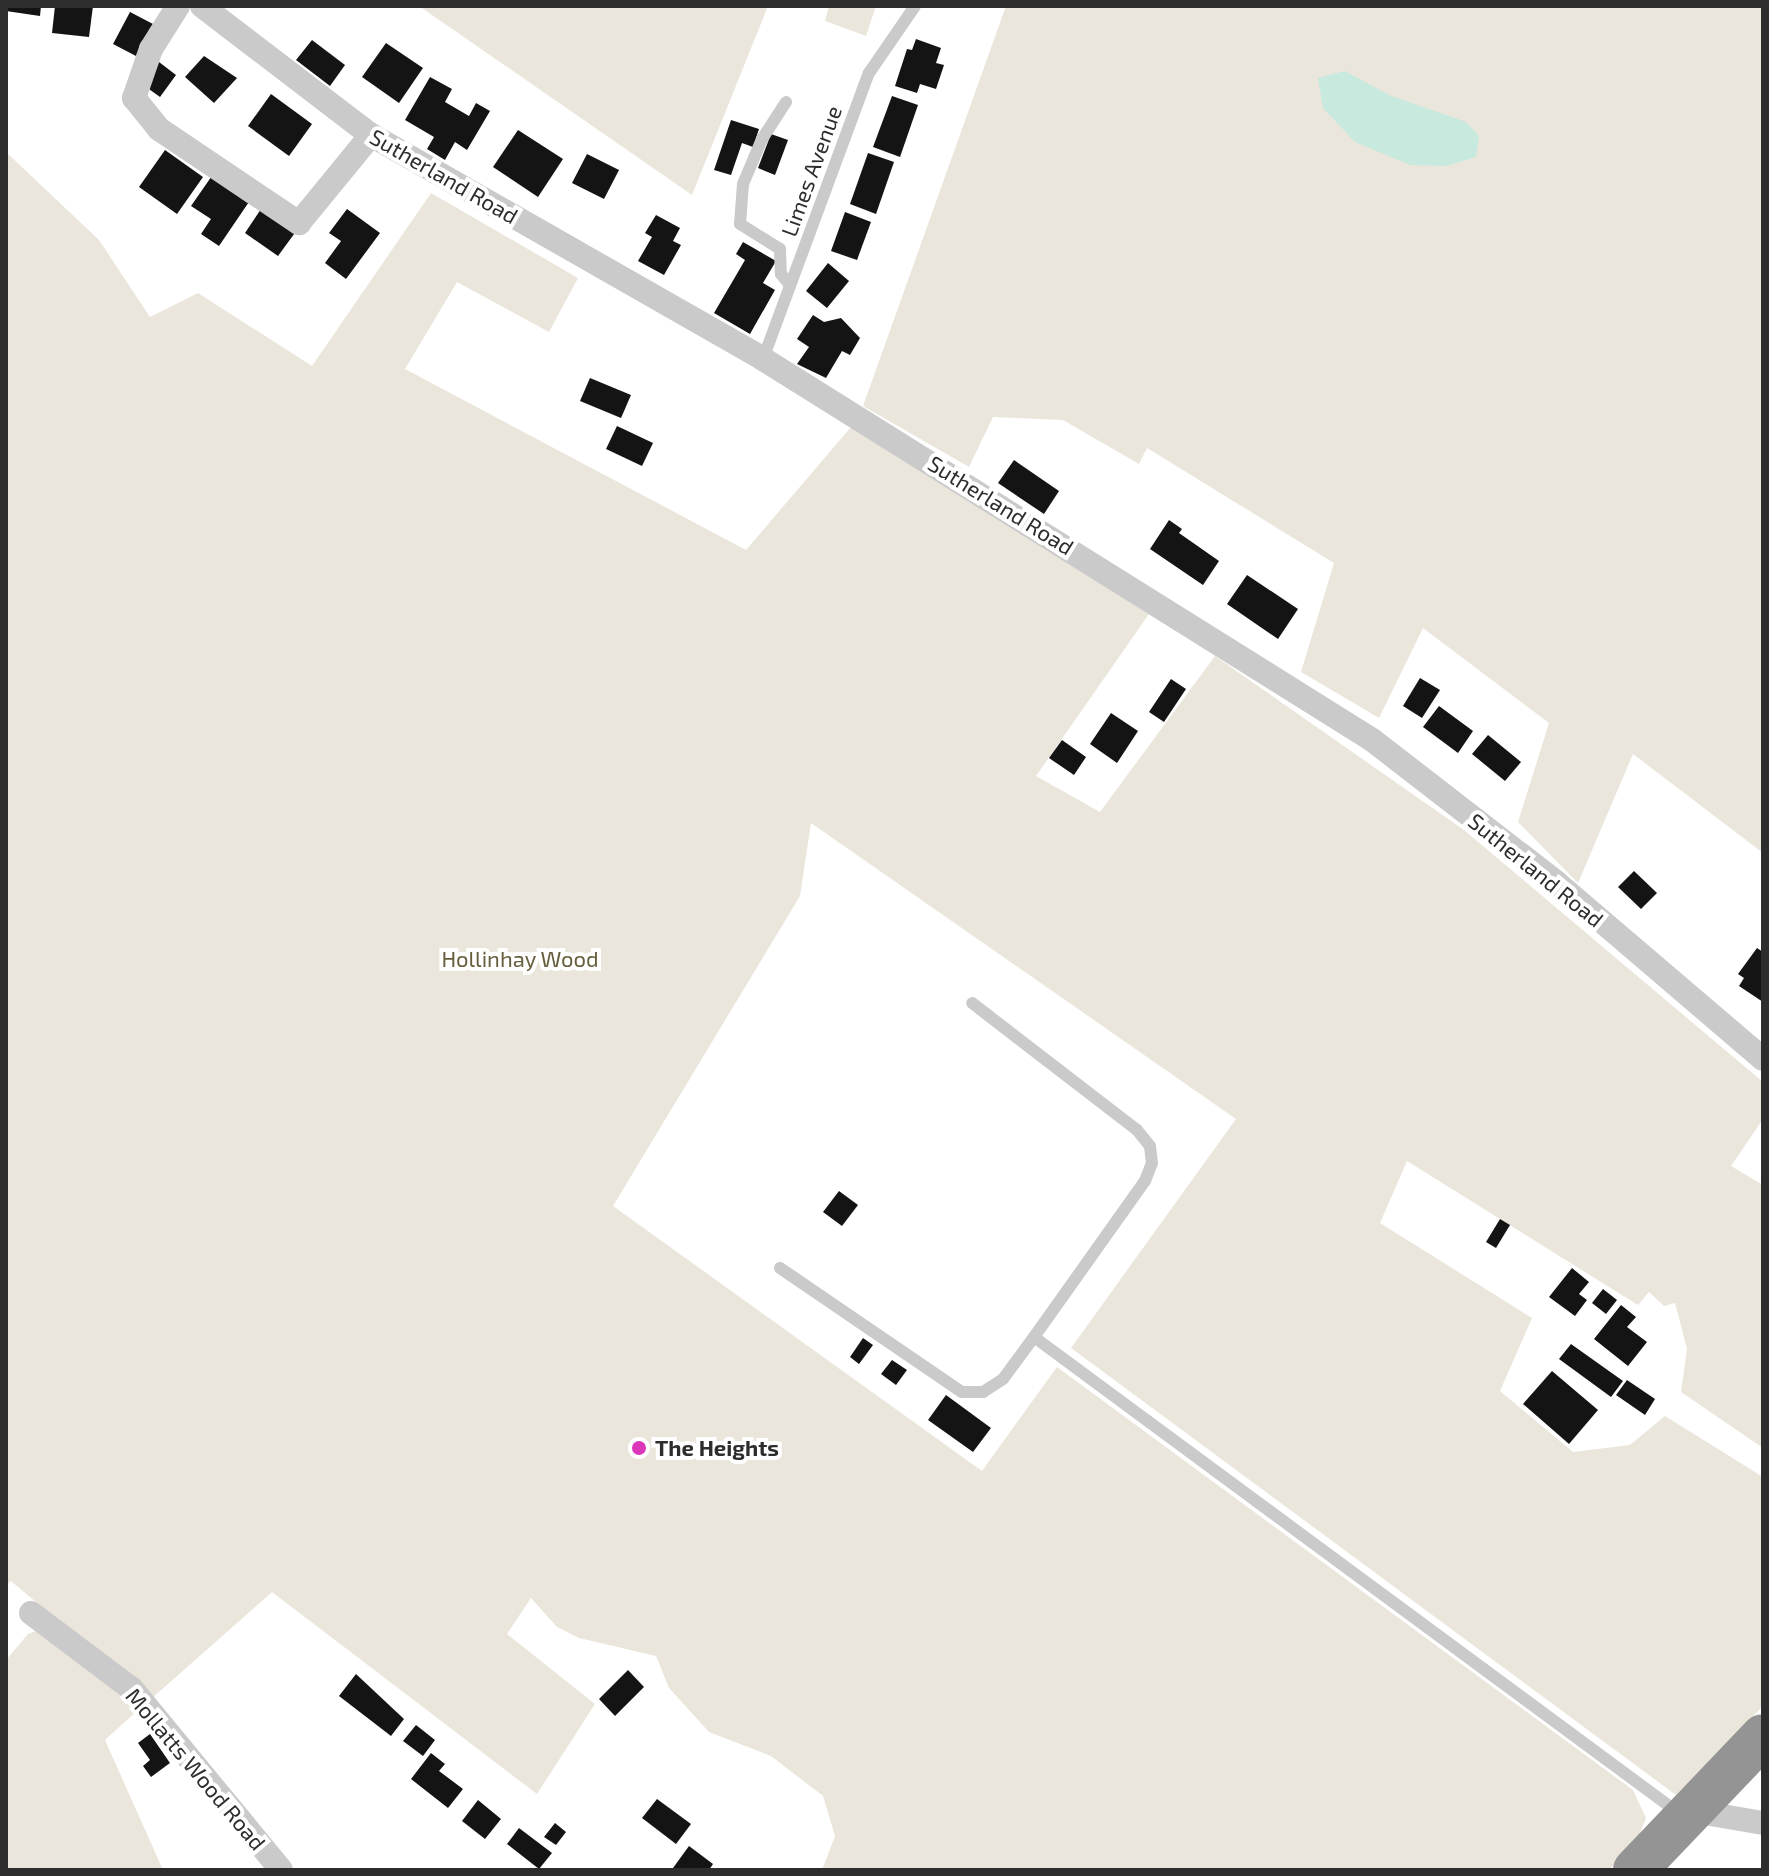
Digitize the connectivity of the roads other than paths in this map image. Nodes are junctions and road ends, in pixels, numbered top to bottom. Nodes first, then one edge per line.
1 (178, 6) edge
2 (202, 6) edge
3 (915, 6) edge
4 (786, 102) dead end
5 (371, 135) junction
6 (790, 285) junction
7 (763, 359) junction
8 (972, 1003) dead end
9 (1763, 1059) edge
10 (780, 1268) dead end
11 (1034, 1337) junction
12 (31, 1613) dead end
13 (1763, 1736) edge
14 (1689, 1815) junction
15 (1763, 1823) edge
16 (281, 1870) edge
17 (1635, 1870) edge

1 - 5 street
2 - 5 street, Sutherland Road
3 - 6 lane, Limes Avenue
4 - 6 lane
5 - 7 street, Sutherland Road
6 - 7 lane, Limes Avenue
7 - 9 street, Sutherland Road
8 - 11 lane
10 - 11 lane
11 - 14 lane
12 - 16 street, Mollatts Wood Road
13 - 14 highway
14 - 15 street
14 - 17 highway

